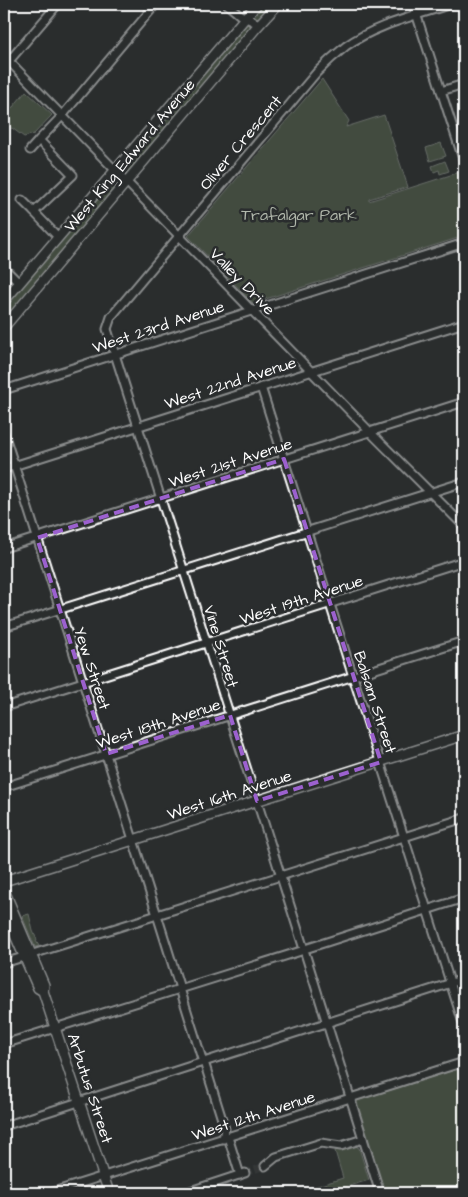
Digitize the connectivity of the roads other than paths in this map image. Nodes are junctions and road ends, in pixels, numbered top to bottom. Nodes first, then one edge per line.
1 (58, 4) edge
2 (156, 4) edge
3 (227, 4) edge
4 (257, 4) edge
5 (278, 4) edge
6 (413, 4) edge
7 (451, 4) edge
8 (417, 15) junction
9 (245, 17) junction
10 (259, 24) junction
11 (7, 58) edge
12 (464, 84) edge
13 (441, 91) junction
14 (62, 116) junction
15 (39, 140) junction
16 (30, 150) dead end
17 (464, 162) edge
18 (116, 170) junction
19 (127, 182) junction
20 (22, 200) dead end
21 (34, 212) junction
22 (180, 236) junction
23 (58, 237) junction
24 (464, 243) edge
25 (4, 268) edge
26 (10, 275) junction
27 (4, 281) edge
28 (19, 283) junction
29 (4, 301) edge
30 (253, 311) junction
31 (464, 323) edge
32 (4, 327) edge
33 (115, 354) junction
34 (311, 371) junction
35 (261, 387) junction
36 (4, 390) edge
37 (464, 402) edge
38 (138, 426) junction
39 (371, 432) junction
40 (4, 433) edge
41 (284, 459) junction
42 (14, 465) junction
43 (4, 469) edge
44 (464, 482) edge
45 (431, 493) junction
46 (161, 498) junction
47 (464, 526) edge
48 (307, 532) junction
49 (37, 538) junction
50 (4, 548) edge
51 (464, 561) edge
52 (184, 571) junction
53 (330, 604) junction
54 (60, 610) junction
55 (4, 627) edge
56 (464, 641) edge
57 (207, 643) junction
58 (353, 676) junction
59 (83, 682) junction
60 (4, 707) edge
61 (230, 715) junction
62 (464, 735) edge
63 (106, 754) junction
64 (381, 762) junction
65 (4, 787) edge
66 (257, 801) junction
67 (464, 818) edge
68 (404, 837) junction
69 (133, 840) junction
70 (280, 876) junction
71 (4, 881) edge
72 (4, 890) edge
73 (464, 898) edge
74 (4, 910) edge
75 (428, 910) junction
76 (157, 915) junction
77 (304, 949) junction
78 (28, 956) junction
79 (4, 963) edge
80 (464, 979) edge
81 (451, 984) junction
82 (180, 988) junction
83 (327, 1023) junction
84 (464, 1026) edge
85 (56, 1028) junction
86 (4, 1044) edge
87 (203, 1062) junction
88 (464, 1062) edge
89 (350, 1098) junction
90 (80, 1101) junction
91 (4, 1126) edge
92 (228, 1137) junction
93 (363, 1139) junction
94 (265, 1166) tunnel mouth
95 (104, 1176) junction
96 (50, 1193) edge
97 (110, 1193) edge
98 (184, 1193) edge
99 (380, 1193) edge

1 - 11 street
2 - 14 street
3 - 9 street
4 - 9 main road, West King Edward Avenue
5 - 10 main road, West King Edward Avenue
6 - 8 street
7 - 8 street, Oliver Crescent
8 - 13 street
8 - 22 street, Oliver Crescent
9 - 10 street
9 - 18 main road, West King Edward Avenue
10 - 19 main road, West King Edward Avenue
11 - 14 street, Valley Drive
12 - 13 street
13 - 17 street
14 - 15 street
14 - 18 street, Valley Drive
15 - 16 street
15 - 21 street
18 - 19 street, Valley Drive
18 - 23 main road, West King Edward Avenue
19 - 22 street, Valley Drive
19 - 32 main road, West King Edward Avenue
20 - 21 street
21 - 23 street
22 - 30 street, Valley Drive
22 - 33 street, Oliver Crescent
23 - 28 main road, West King Edward Avenue
24 - 30 street, West 23rd Avenue
25 - 26 street
26 - 27 street
26 - 28 street
28 - 29 main road, West King Edward Avenue
30 - 33 street, West 23rd Avenue
30 - 34 street, Valley Drive
31 - 34 street, West 22nd Avenue
33 - 36 street, West 23rd Avenue
33 - 38 street, Vine Street
34 - 35 street, West 22nd Avenue
34 - 39 street, Valley Drive
35 - 38 street, West 22nd Avenue
35 - 41 street, Balsam Street
37 - 39 street, West 21st Avenue
38 - 42 street, West 22nd Avenue
38 - 46 street, Vine Street
39 - 41 street, West 21st Avenue
39 - 45 street, Valley Drive
40 - 42 street, Yew Street
41 - 46 street, West 21st Avenue
41 - 48 street, Balsam Street
42 - 43 street, West 22nd Avenue
42 - 49 street, Yew Street
44 - 45 street
45 - 47 street, Valley Drive
45 - 48 street
46 - 49 street, West 21st Avenue
46 - 52 street, Vine Street
48 - 52 street
48 - 53 street, Balsam Street
49 - 50 street, West 21st Avenue
49 - 54 street, Yew Street
51 - 53 street, West 19th Avenue
52 - 54 street
52 - 57 street, Vine Street
53 - 57 street, West 19th Avenue
53 - 58 street, Balsam Street
54 - 55 street
54 - 59 street, Yew Street
56 - 58 street, West 18th Avenue
57 - 59 street, West 19th Avenue
57 - 61 street, Vine Street
58 - 61 street, West 18th Avenue
58 - 64 street, Balsam Street
59 - 60 street, West 19th Avenue
59 - 63 street, Yew Street
61 - 63 street, West 18th Avenue
61 - 66 street, Vine Street
62 - 64 main road, West 16th Avenue
63 - 65 street, West 18th Avenue
63 - 69 street, Yew Street
64 - 66 main road, West 16th Avenue
64 - 68 street, Balsam Street
66 - 69 main road, West 16th Avenue
66 - 70 street, Vine Street
67 - 68 street
68 - 70 street
68 - 75 street, Balsam Street
69 - 71 main road, West 16th Avenue
69 - 76 street, Yew Street
70 - 76 street
70 - 77 street, Vine Street
72 - 78 main road, Arbutus Street
73 - 75 street
74 - 78 main road, Arbutus Street
75 - 77 street
75 - 81 street, Balsam Street
76 - 78 street
76 - 82 street, Yew Street
77 - 82 street
77 - 83 street, Vine Street
78 - 79 street
78 - 85 main road, Arbutus Street
80 - 81 street
81 - 83 street
81 - 84 street, Balsam Street
82 - 85 street
82 - 87 street, Yew Street
83 - 87 street
83 - 89 street, Vine Street
85 - 86 street
85 - 90 main road, Arbutus Street
87 - 90 street
87 - 92 street, Yew Street
88 - 89 street, West 12th Avenue
89 - 92 street, West 12th Avenue
89 - 93 street, Vine Street
90 - 91 street
90 - 95 main road, Arbutus Street
92 - 95 street, West 12th Avenue
92 - 98 street, Yew Street
93 - 94 street
93 - 99 street, Vine Street
95 - 96 street, West 12th Avenue
95 - 97 main road, Arbutus Street

